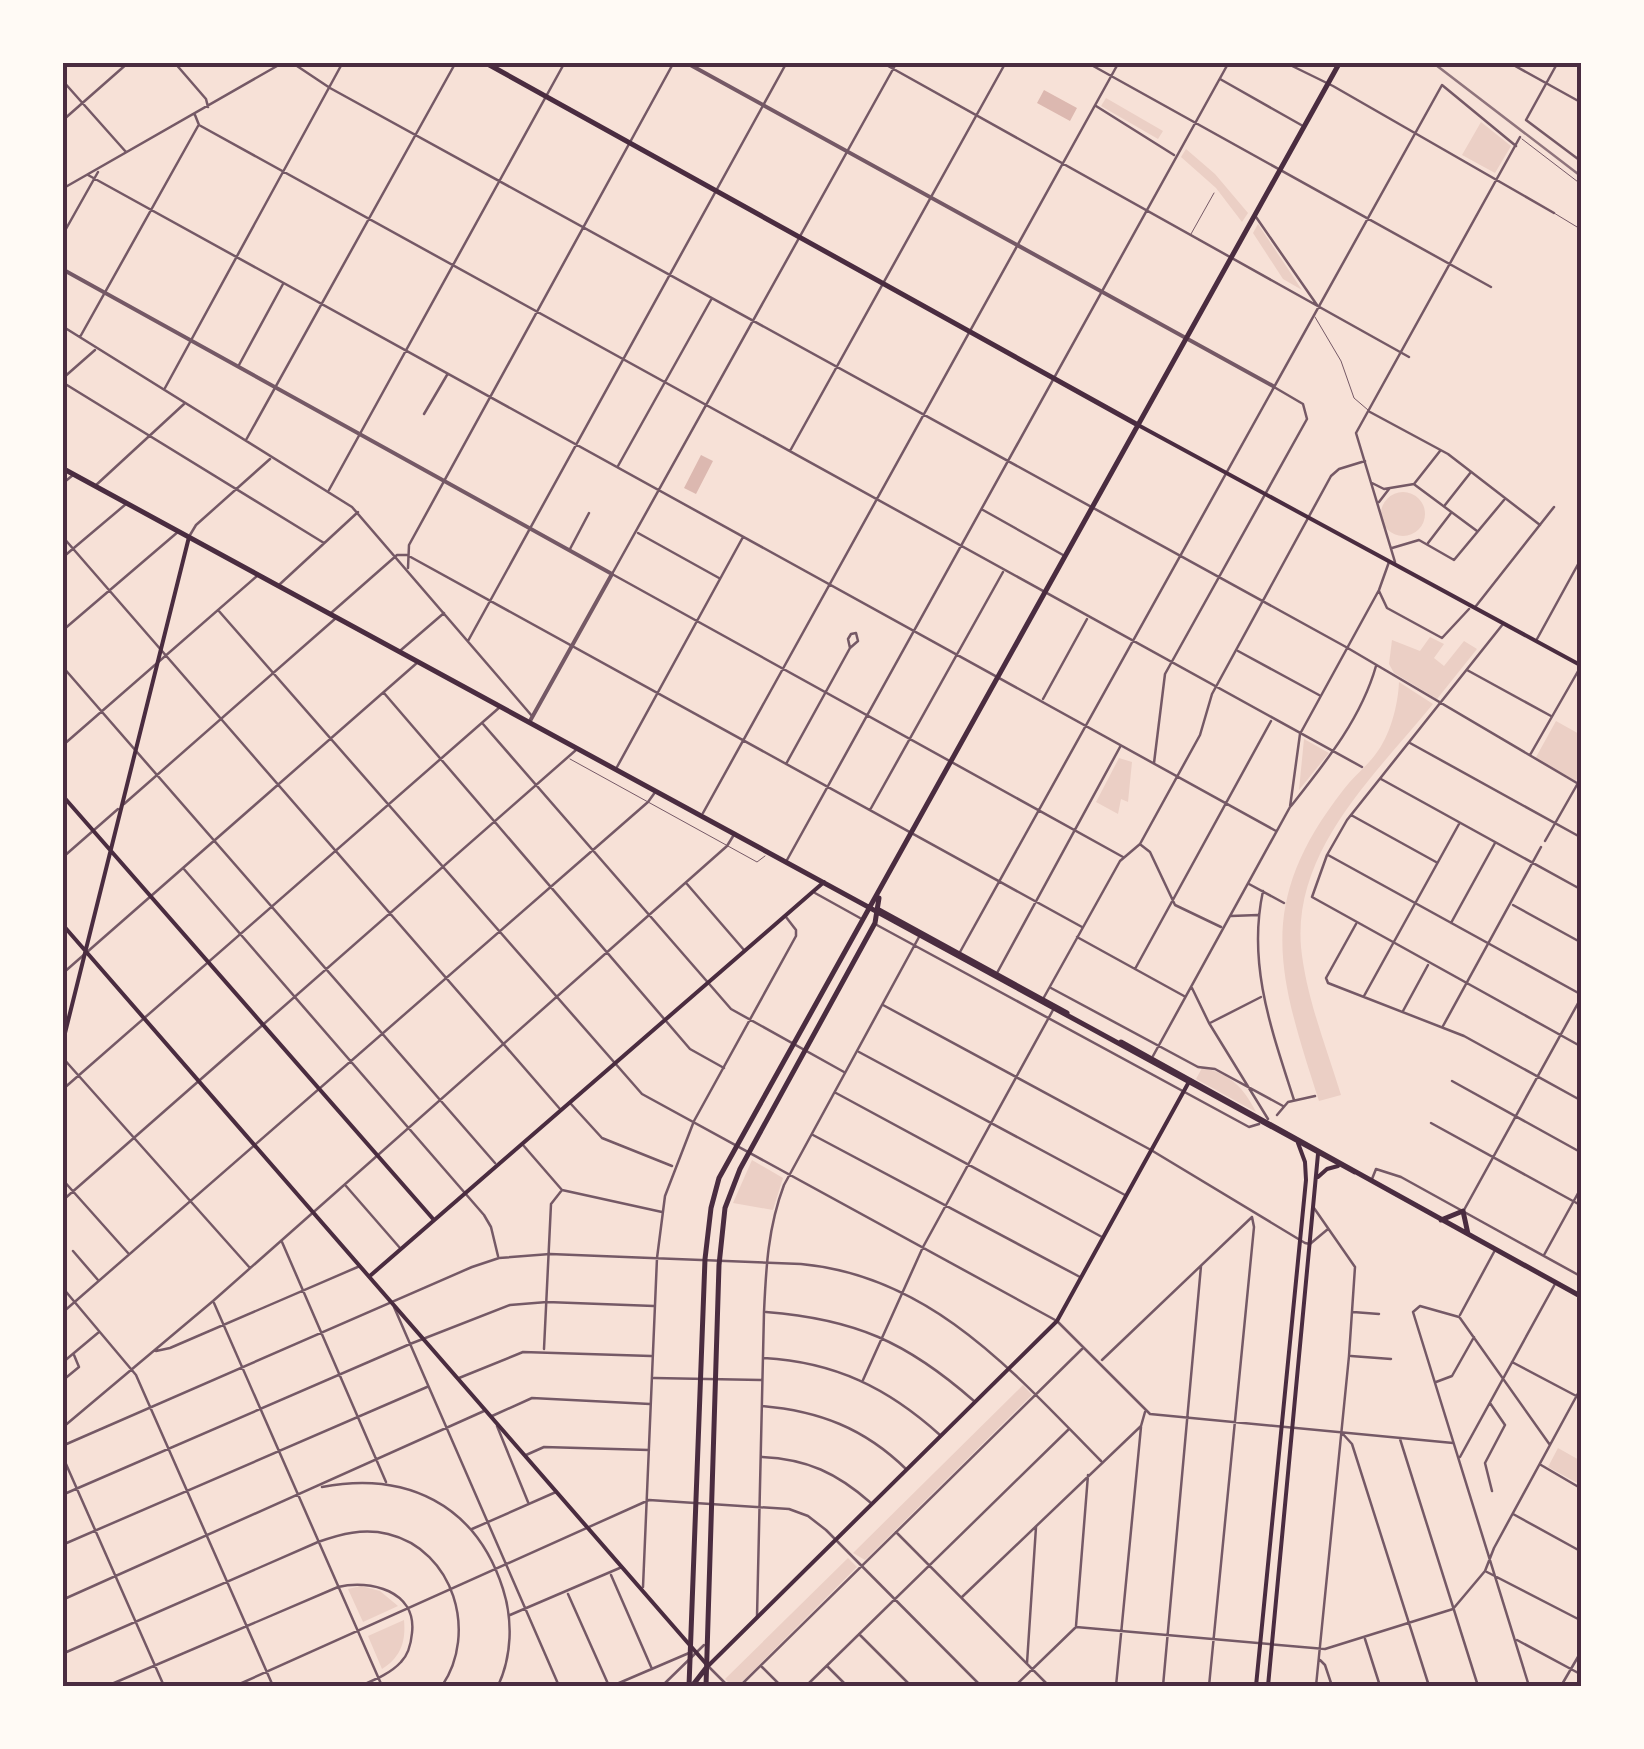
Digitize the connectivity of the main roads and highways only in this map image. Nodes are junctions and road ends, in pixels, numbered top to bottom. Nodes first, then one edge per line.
1 (484, 62) edge
2 (1340, 62) edge
3 (1138, 426) junction
4 (62, 468) edge
5 (189, 537) junction
6 (1581, 666) edge
7 (62, 795) edge
8 (112, 851) junction
9 (824, 882) junction
10 (879, 895) junction
11 (868, 905) junction
12 (878, 911) junction
13 (62, 924) edge
14 (87, 952) junction
15 (62, 1044) edge
16 (1150, 1060) junction
17 (1189, 1082) junction
18 (1298, 1144) junction
19 (1318, 1152) junction
20 (1338, 1166) junction
21 (1355, 1172) junction
22 (1316, 1181) junction
23 (434, 1220) junction
24 (1440, 1220) junction
25 (1468, 1235) junction
26 (369, 1276) junction
27 (1582, 1297) edge
28 (692, 1653) junction
29 (708, 1666) junction
30 (690, 1686) edge
31 (706, 1686) edge
32 (1256, 1686) edge
33 (1268, 1686) edge

1 - 3 main road
2 - 3 main road
3 - 6 main road
3 - 10 main road
4 - 5 main road
5 - 8 main road
5 - 9 main road
7 - 8 main road
8 - 14 main road
8 - 23 main road
9 - 11 main road
9 - 23 main road
10 - 11 main road
10 - 12 main road
11 - 12 main road
11 - 28 main road
12 - 16 main road
12 - 16 main road
12 - 29 main road
13 - 14 main road
14 - 15 main road
14 - 26 main road
16 - 17 main road
17 - 18 main road
17 - 19 main road
17 - 29 main road
18 - 19 main road
18 - 32 main road
19 - 20 main road
19 - 21 main road
19 - 22 main road
20 - 21 main road
20 - 22 main road
21 - 24 main road
22 - 33 main road
23 - 26 main road
24 - 25 main road
24 - 25 main road
25 - 27 main road
26 - 28 main road
28 - 29 main road
28 - 30 main road
29 - 30 main road
29 - 31 main road

